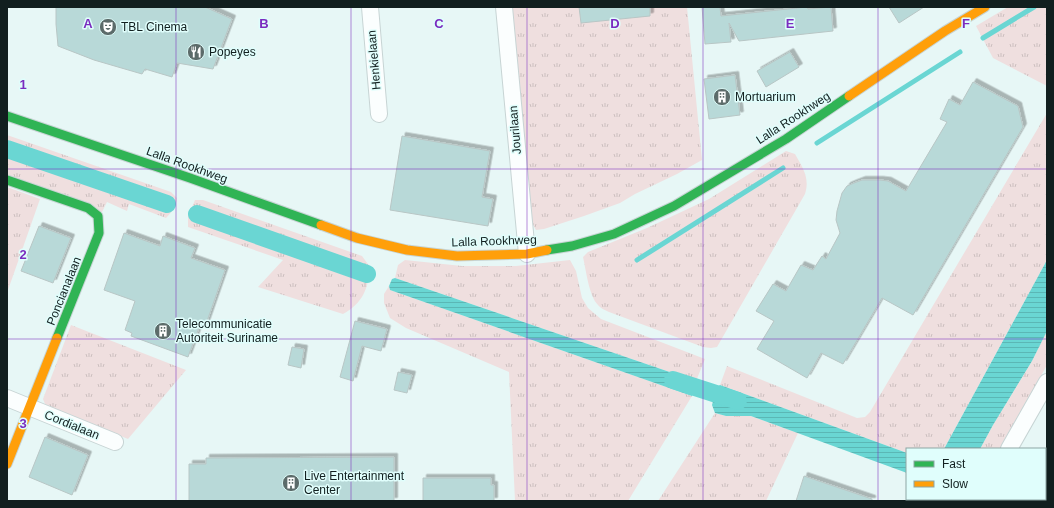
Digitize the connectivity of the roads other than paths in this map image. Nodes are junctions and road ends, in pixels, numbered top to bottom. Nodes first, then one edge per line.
1 (370, 7) edge
2 (504, 7) edge
3 (985, 7) edge
4 (378, 114) dead end
5 (7, 116) edge
6 (7, 180) edge
7 (527, 254) junction
8 (1047, 382) edge
9 (7, 398) edge
10 (30, 408) junction
11 (115, 442) dead end
12 (1010, 448) edge
13 (7, 464) edge

1 - 4 street, Henkielaan
2 - 7 street, Jourilaan
3 - 7 street, Lalla Rookhweg
5 - 7 street, Lalla Rookhweg
6 - 10 street, Poncianalaan
8 - 12 street
9 - 10 street, Cordialaan
10 - 11 street, Cordialaan
10 - 13 street, Poncianalaan

